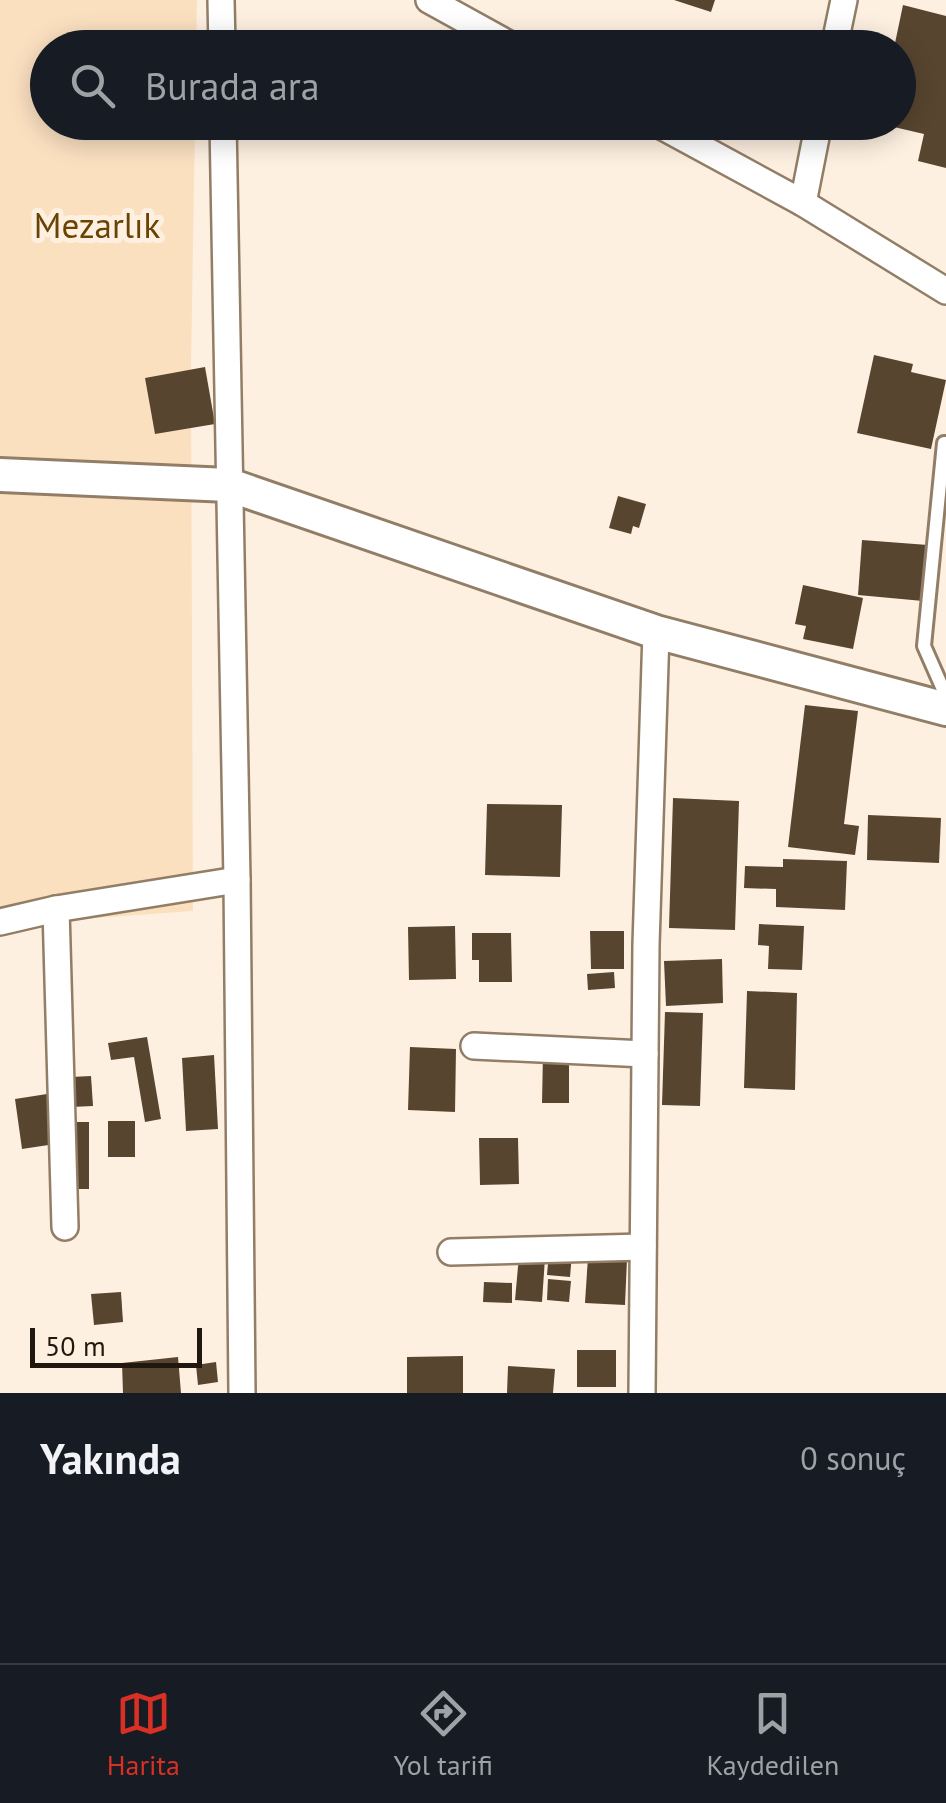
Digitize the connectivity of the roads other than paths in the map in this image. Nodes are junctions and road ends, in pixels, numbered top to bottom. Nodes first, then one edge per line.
1 (221, 0) edge
2 (429, 0) edge
3 (844, 0) edge
4 (222, 30) edge
5 (483, 30) edge
6 (838, 30) edge
7 (223, 140) edge
8 (687, 140) edge
9 (815, 140) edge
10 (803, 204) junction
11 (946, 292) edge
12 (946, 443) edge
13 (0, 476) edge
14 (229, 485) junction
15 (656, 632) junction
16 (946, 696) edge
17 (946, 709) edge
18 (237, 880) junction
19 (56, 909) junction
20 (0, 922) edge
21 (474, 1046) dead end
22 (645, 1054) junction
23 (64, 1226) dead end
24 (643, 1247) junction
25 (451, 1252) dead end
26 (242, 1393) edge
27 (642, 1393) edge

1 - 4 street
2 - 5 street
3 - 6 street
7 - 14 street
8 - 10 street
9 - 10 street
10 - 11 street
12 - 16 lane
13 - 14 street
14 - 15 street
14 - 18 street
15 - 17 street
15 - 22 street
18 - 19 street
18 - 26 street
19 - 20 street
19 - 23 street
21 - 22 street
22 - 24 street
24 - 25 street
24 - 27 street

